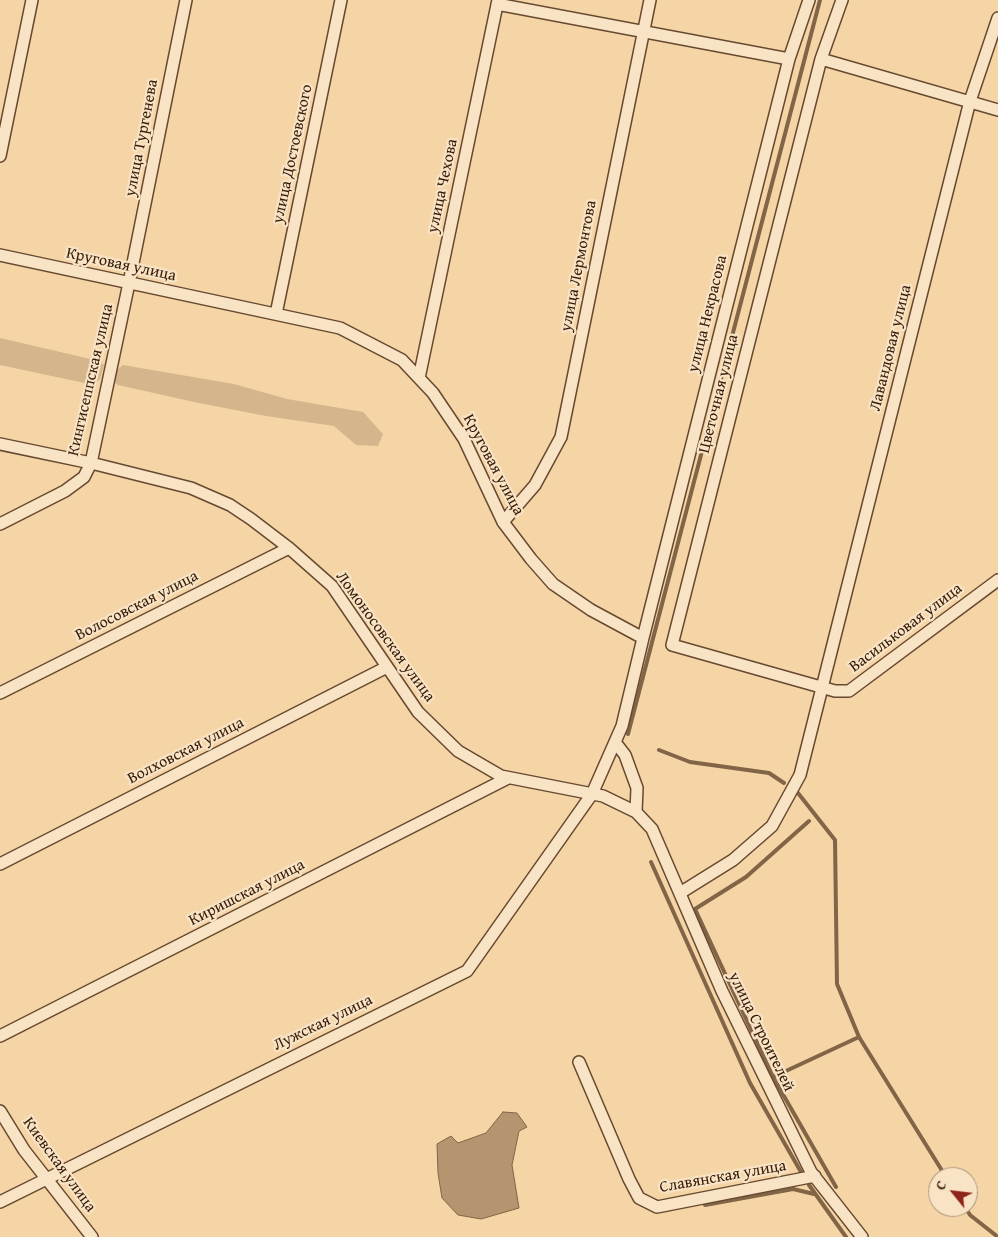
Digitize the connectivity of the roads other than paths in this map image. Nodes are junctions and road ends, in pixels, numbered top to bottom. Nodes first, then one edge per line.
1 (32, 0) edge
2 (186, 0) edge
3 (341, 0) edge
4 (650, 0) edge
5 (809, 0) edge
6 (842, 0) edge
7 (497, 2) edge
8 (998, 18) edge
9 (644, 31) junction
10 (789, 59) junction
11 (821, 59) junction
12 (970, 101) junction
13 (998, 110) edge
14 (0, 156) edge
15 (0, 255) edge
16 (129, 283) junction
17 (276, 314) junction
18 (419, 378) junction
19 (0, 444) edge
20 (91, 462) junction
21 (503, 522) junction
22 (0, 524) edge
23 (289, 548) junction
24 (998, 580) edge
25 (643, 638) junction
26 (387, 667) junction
27 (823, 688) junction
28 (0, 693) edge
29 (615, 742) junction
30 (508, 778) junction
31 (592, 794) junction
32 (636, 812) junction
33 (652, 829) joint
34 (0, 864) edge
35 (680, 894) junction
36 (0, 1036) edge
37 (579, 1062) dead end
38 (0, 1111) edge
39 (815, 1176) junction
40 (45, 1178) junction
41 (0, 1202) edge
42 (92, 1237) edge
43 (862, 1237) edge

1 - 14 street
2 - 16 street, улица Тургенева
3 - 17 street, улица Достоевского
4 - 9 street, улица Лермонтова
5 - 10 street, улица Некрасова
6 - 11 street, Цветочная улица
7 - 9 street
7 - 18 street, улица Чехова
8 - 12 street, Лавандовая улица
9 - 10 street
9 - 21 street, улица Лермонтова
10 - 25 street, улица Некрасова
11 - 12 street
11 - 27 street, Цветочная улица
12 - 13 street
12 - 27 street, Лавандовая улица
15 - 16 street, Круговая улица
16 - 17 street, Круговая улица
16 - 20 street, Кингисеппская улица
17 - 18 street, Круговая улица
18 - 21 street, Круговая улица
19 - 20 street, Ломоносовская улица
20 - 22 street, Кингисеппская улица
20 - 23 street, Ломоносовская улица
21 - 25 street, Круговая улица
23 - 26 street, Ломоносовская улица
23 - 28 street, Волосовская улица
24 - 27 street, Васильковая улица
25 - 29 street
26 - 30 street, Ломоносовская улица
26 - 34 street, Волховская улица
27 - 35 street
29 - 31 street
29 - 32 street
30 - 31 street, Ломоносовская улица
30 - 36 street, Киришская улица
31 - 32 street, Ломоносовская улица
31 - 40 street, Лужская улица
32 - 33 street, Ломоносовская улица
33 - 35 street, улица Строителей
35 - 39 street, улица Строителей
37 - 39 street, Славянская улица
38 - 40 street, Киевская улица
39 - 43 street, улица Строителей
40 - 41 street, Лужская улица
40 - 42 street, Киевская улица

